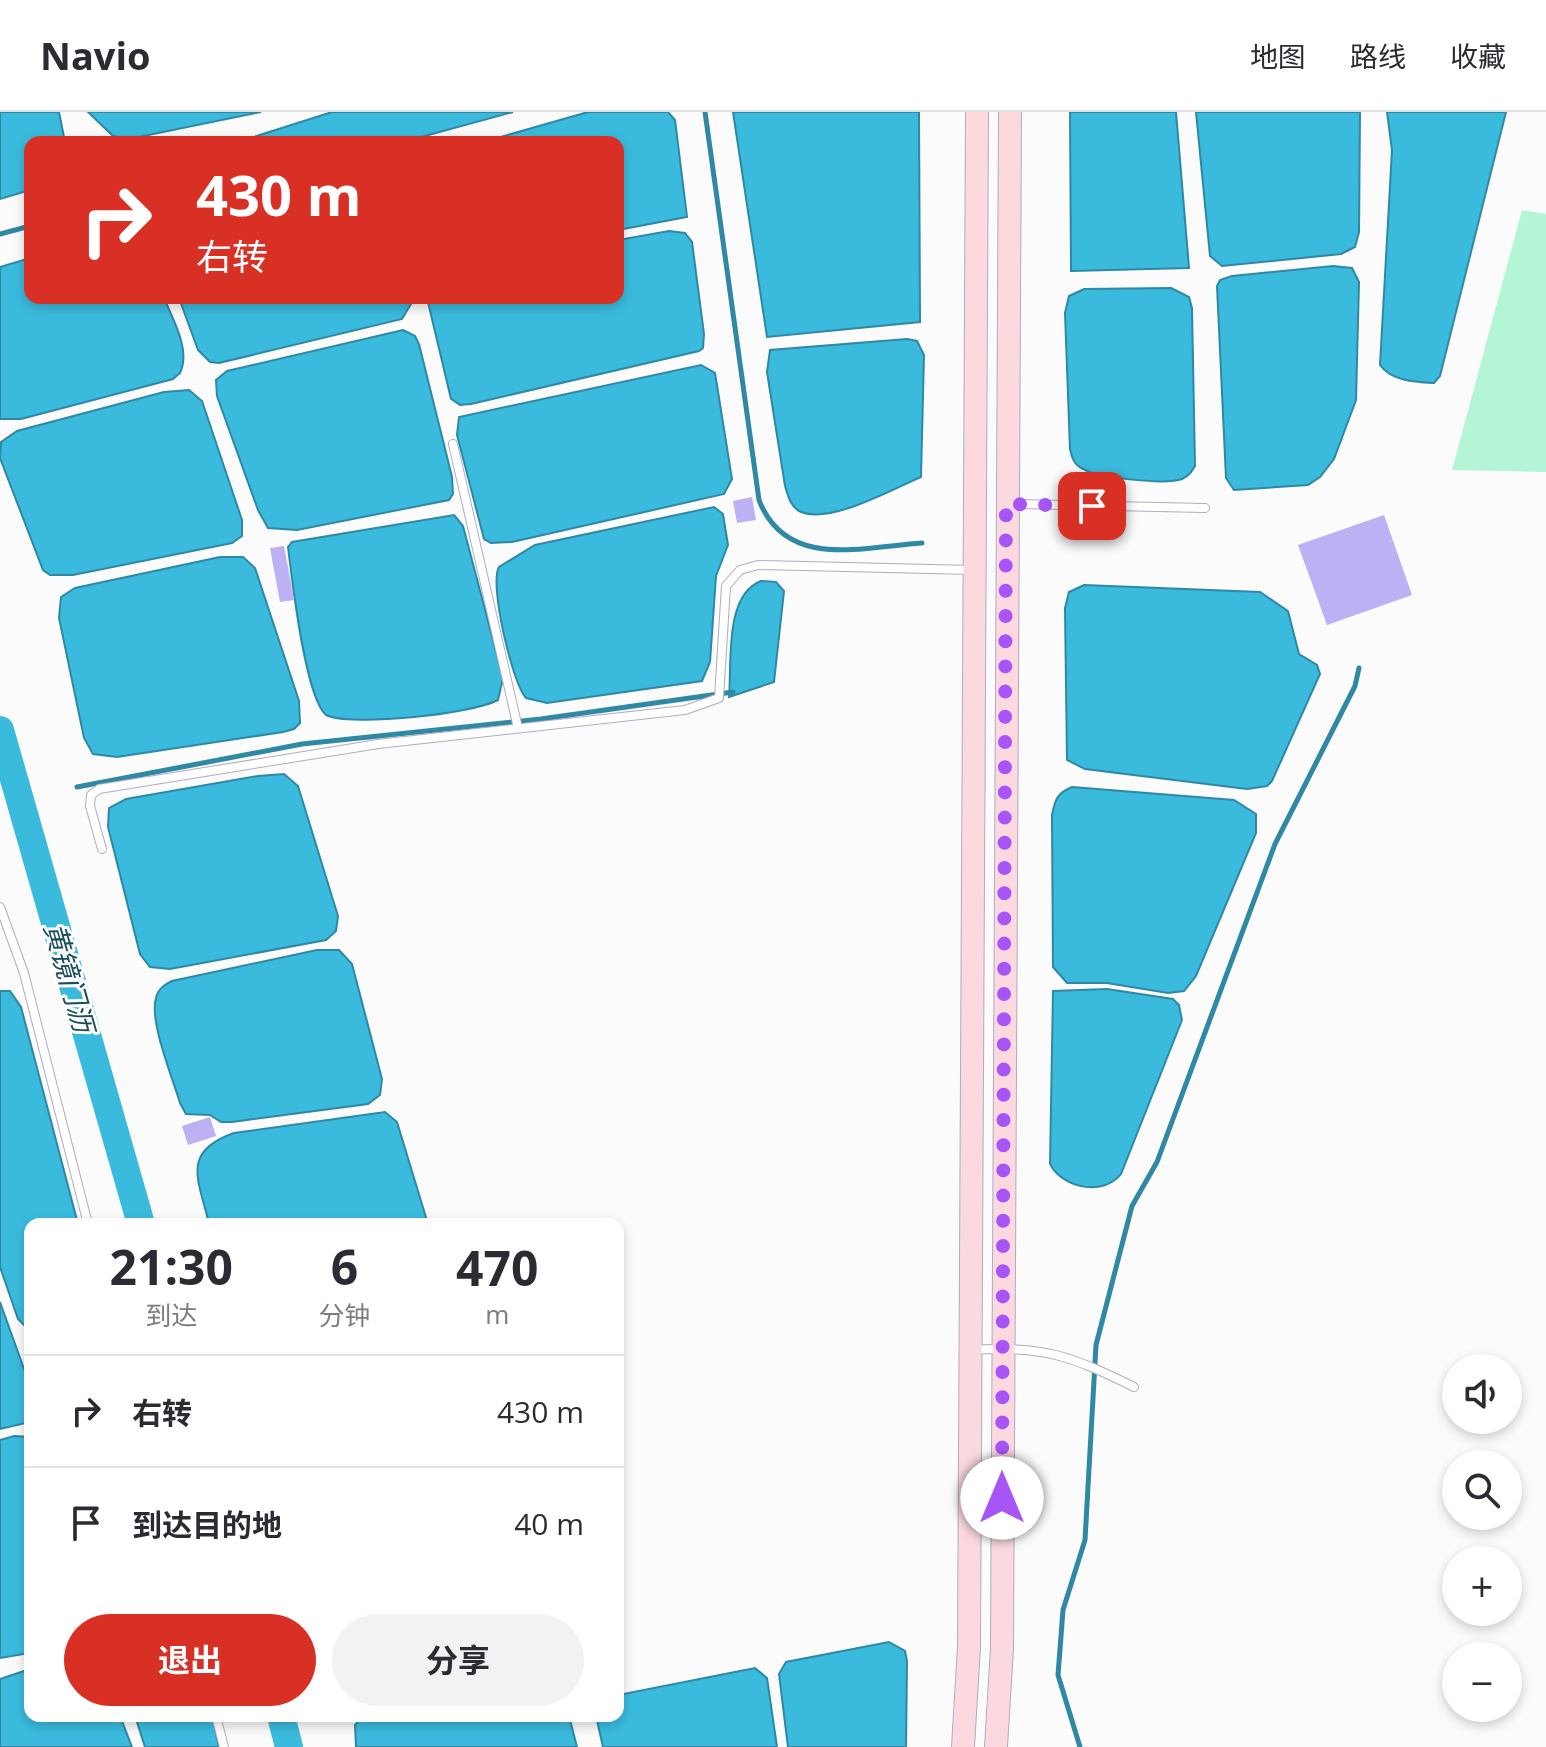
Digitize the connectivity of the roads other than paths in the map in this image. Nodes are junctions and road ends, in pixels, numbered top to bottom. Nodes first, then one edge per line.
1 (977, 112) edge
2 (1010, 112) edge
3 (453, 444) dead end
4 (1006, 504) junction
5 (1205, 508) dead end
6 (973, 570) junction
7 (518, 728) junction
8 (102, 849) dead end
9 (0, 907) edge
10 (86, 1218) edge
11 (1003, 1348) junction
12 (970, 1350) junction
13 (1134, 1387) dead end
14 (218, 1722) edge
15 (224, 1747) edge
16 (963, 1747) edge
17 (996, 1747) edge

1 - 6 main road
2 - 4 main road
3 - 7 lane
4 - 5 lane
4 - 11 main road
6 - 7 lane
6 - 12 main road
7 - 8 lane
9 - 10 lane
11 - 12 lane
11 - 13 lane
11 - 17 main road
12 - 16 main road
14 - 15 lane

